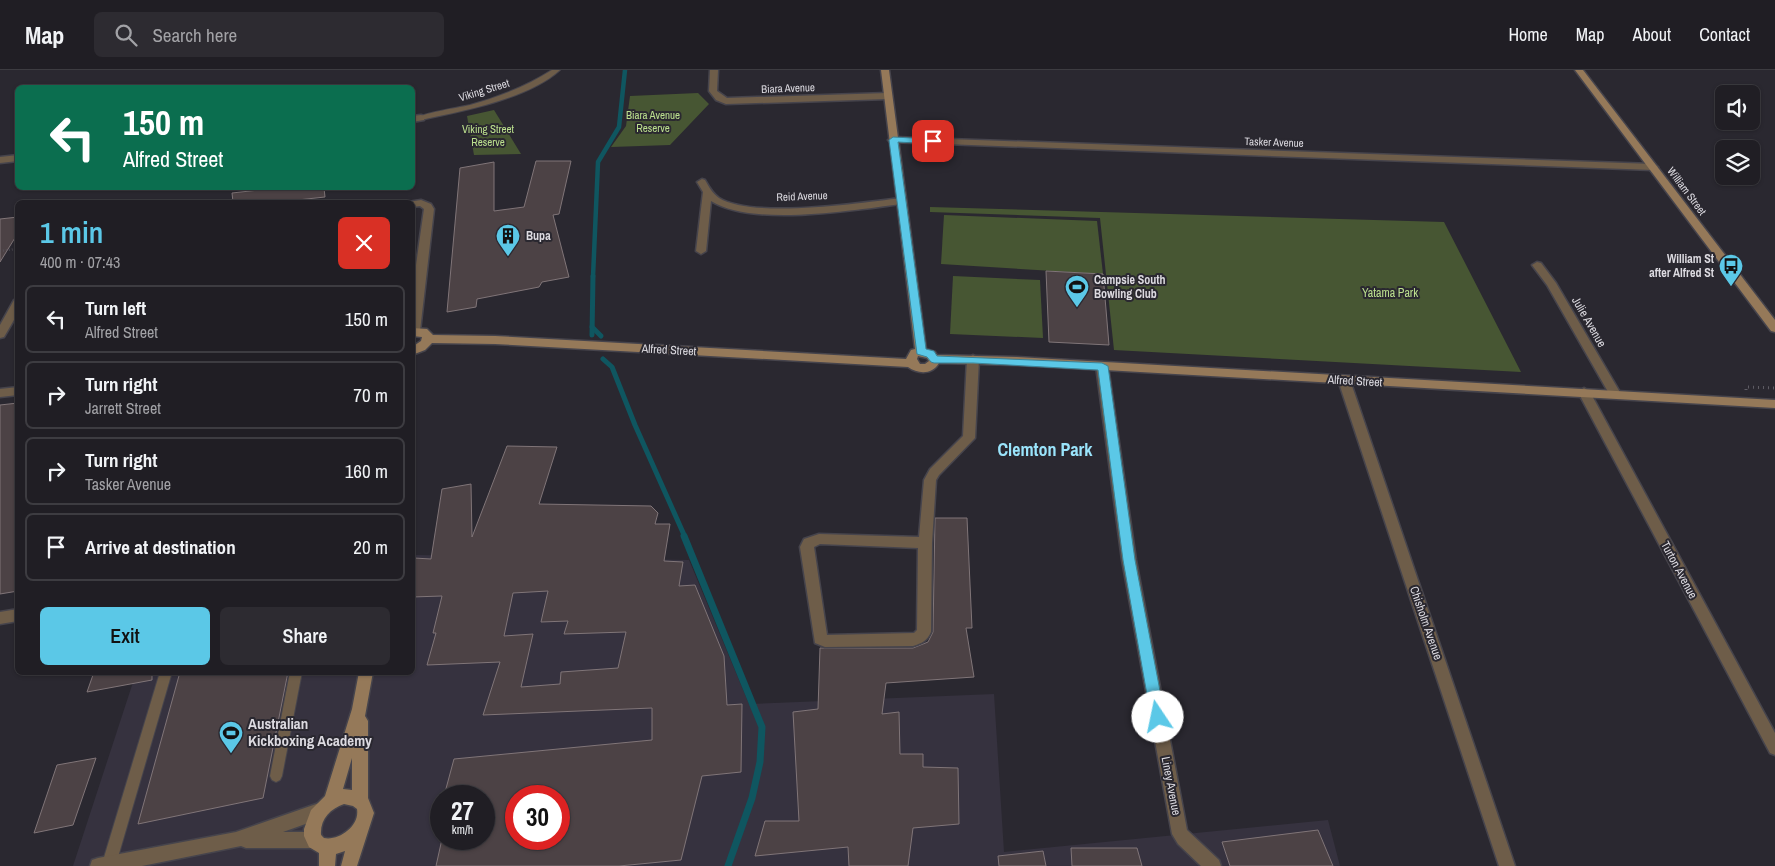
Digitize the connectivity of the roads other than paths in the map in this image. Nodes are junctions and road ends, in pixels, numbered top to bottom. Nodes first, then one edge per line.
1 (557, 70) edge
2 (714, 70) edge
3 (885, 70) edge
4 (1579, 70) edge
5 (888, 96) junction
6 (417, 119) edge
7 (893, 140) junction
8 (15, 158) edge
9 (0, 160) edge
10 (1653, 167) junction
11 (702, 182) dead end
12 (707, 192) junction
13 (901, 201) junction
14 (417, 204) edge
15 (700, 251) dead end
16 (1537, 265) dead end
17 (15, 308) edge
18 (415, 314) edge
19 (1775, 328) edge
20 (415, 332) edge
21 (0, 334) edge
22 (428, 339) junction
23 (921, 352) junction
24 (415, 353) edge
25 (934, 359) junction
26 (973, 359) junction
27 (911, 363) junction
28 (1102, 366) junction
29 (1344, 380) junction
30 (15, 391) edge
31 (1584, 392) junction
32 (0, 393) edge
33 (1616, 394) junction
34 (1775, 404) edge
35 (925, 544) junction
36 (15, 616) edge
37 (0, 618) edge
38 (165, 675) edge
39 (295, 675) edge
40 (366, 675) edge
41 (360, 709) junction
42 (1775, 748) edge
43 (276, 776) dead end
44 (360, 799) junction
45 (325, 806) junction
46 (360, 830) junction
47 (236, 840) junction
48 (321, 844) junction
49 (104, 865) edge
50 (327, 866) edge
51 (349, 866) edge
52 (1213, 866) edge
53 (1507, 866) edge

1 - 6 lane, Viking Street
2 - 5 street, Biara Avenue
3 - 5 street
4 - 10 street, William Street
5 - 7 street
7 - 10 street, Tasker Avenue
7 - 13 street
8 - 9 street
10 - 19 street, William Street
11 - 12 street
12 - 13 street, Reid Avenue
12 - 15 street
13 - 23 street
14 - 18 street
16 - 33 street, Julie Avenue
17 - 21 street
20 - 22 street
22 - 24 street
22 - 27 street, Alfred Street
23 - 25 street
23 - 27 street
25 - 26 street, Alfred Street
25 - 27 street
26 - 28 street, Alfred Street
26 - 35 street
28 - 29 street, Alfred Street
28 - 52 street, Liney Avenue
29 - 31 street, Alfred Street
29 - 53 street, Chisholm Avenue
30 - 32 street
31 - 33 street, Alfred Street
31 - 42 street, Turton Avenue
33 - 34 street, Alfred Street
35 - 35 street
36 - 37 street
38 - 49 lane
39 - 43 lane
40 - 41 street
41 - 44 street
41 - 45 street
44 - 45 street
44 - 46 street
45 - 47 street
45 - 48 street
46 - 48 street
46 - 51 street
47 - 48 street
47 - 49 street
48 - 50 street

